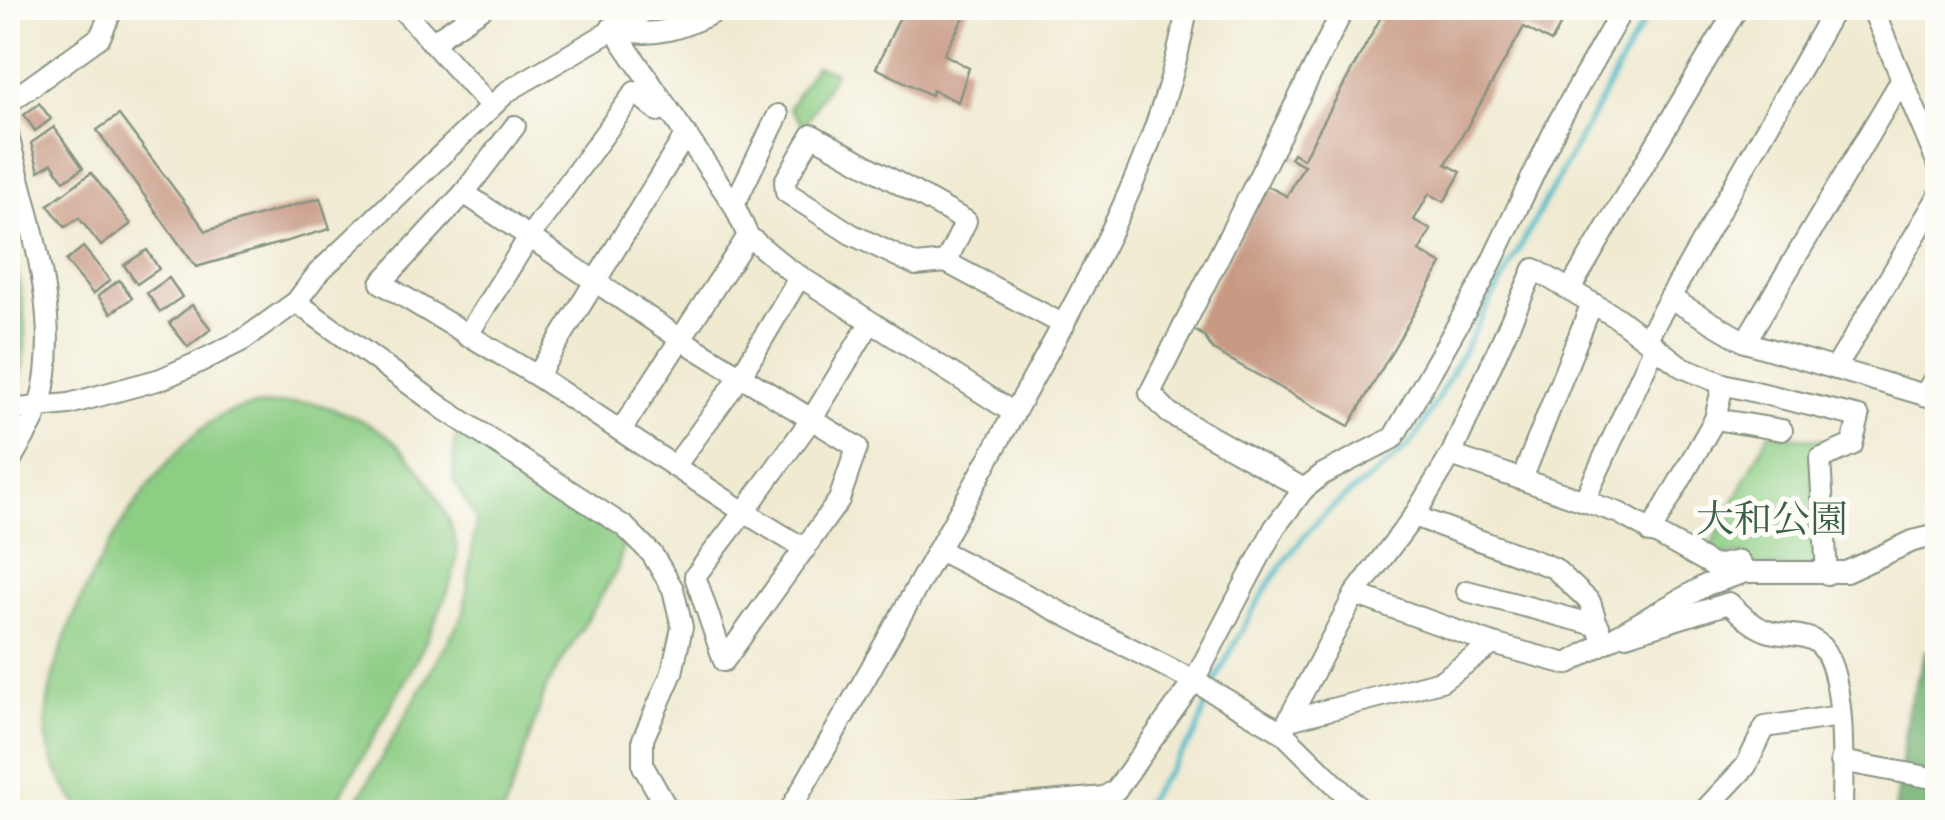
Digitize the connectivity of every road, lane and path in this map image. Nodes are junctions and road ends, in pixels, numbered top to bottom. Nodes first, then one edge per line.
1 (112, 8) edge
2 (401, 8) edge
3 (483, 8) edge
4 (650, 8) edge
5 (722, 8) edge
6 (1187, 8) edge
7 (1344, 8) edge
8 (1623, 8) edge
9 (1737, 8) edge
10 (1836, 8) edge
11 (1872, 8) edge
12 (612, 26) junction
13 (432, 42) junction
14 (1902, 79) junction
15 (8, 103) edge
16 (665, 104) junction
17 (490, 106) junction
18 (778, 115) dead end
19 (515, 126) dead end
20 (686, 134) junction
21 (8, 135) edge
22 (1938, 164) edge
23 (464, 193) junction
24 (1938, 196) edge
25 (734, 205) junction
26 (529, 236) junction
27 (748, 236) junction
28 (946, 262) junction
29 (800, 276) junction
30 (594, 279) junction
31 (1570, 289) junction
32 (1670, 298) junction
33 (296, 302) junction
34 (1592, 303) junction
35 (870, 324) junction
36 (1064, 325) junction
37 (467, 336) junction
38 (682, 340) junction
39 (1651, 342) junction
40 (1744, 342) junction
41 (1835, 369) junction
42 (1938, 373) edge
43 (538, 376) junction
44 (740, 377) junction
45 (1723, 384) junction
46 (1931, 397) edge
47 (39, 407) junction
48 (8, 410) edge
49 (1014, 412) junction
50 (813, 417) junction
51 (1714, 419) junction
52 (621, 430) junction
53 (1782, 430) dead end
54 (1451, 456) junction
55 (8, 466) edge
56 (674, 466) junction
57 (1522, 478) junction
58 (1304, 490) junction
59 (1584, 499) junction
60 (744, 512) junction
61 (1414, 516) junction
62 (1650, 533) junction
63 (1938, 535) edge
64 (805, 549) junction
65 (939, 550) junction
66 (1746, 572) junction
67 (1827, 574) junction
68 (1467, 592) dead end
69 (1356, 594) junction
70 (1606, 635) junction
71 (1493, 644) junction
72 (1197, 683) junction
73 (1840, 716) junction
74 (1285, 726) junction
75 (1842, 760) junction
76 (1938, 779) edge
77 (669, 812) edge
78 (789, 812) edge
79 (936, 812) edge
80 (1363, 812) edge
81 (1702, 812) edge
82 (1842, 812) edge

1 - 15 street
2 - 13 street
3 - 13 street
4 - 12 street
5 - 12 street
6 - 36 street
7 - 58 street
8 - 58 street
9 - 31 street
10 - 32 street
11 - 14 street
12 - 16 street
12 - 17 street
13 - 17 street
14 - 22 street
14 - 40 street
16 - 20 street
16 - 26 street
17 - 33 street
18 - 25 street
19 - 23 street
20 - 25 street
20 - 30 street
21 - 47 street
23 - 26 street
23 - 37 street
24 - 41 street
25 - 27 street
26 - 30 street
26 - 37 street
27 - 29 street
27 - 38 street
28 - 28 street
28 - 36 street
29 - 35 street
29 - 44 street
30 - 38 street
30 - 43 street
31 - 34 street
31 - 54 street
32 - 39 street
32 - 40 street
33 - 47 street
33 - 77 street
34 - 39 street
34 - 57 street
35 - 49 street
35 - 50 street
36 - 49 street
37 - 43 street
38 - 44 street
38 - 52 street
39 - 45 street
39 - 59 street
40 - 41 street
41 - 46 street
42 - 46 street
43 - 52 street
44 - 50 street
44 - 56 street
45 - 51 street
45 - 67 street
47 - 48 street
47 - 55 street
49 - 65 street
50 - 60 street
50 - 64 street
51 - 53 street
51 - 62 street
52 - 56 street
54 - 57 street
54 - 61 street
56 - 60 street
57 - 59 street
58 - 72 street
59 - 62 street
60 - 64 street
60 - 64 street
61 - 69 street
61 - 70 street
62 - 66 street
63 - 67 street
65 - 72 street
65 - 78 street
66 - 67 street
66 - 70 street
68 - 70 street
69 - 71 street
69 - 74 street
70 - 71 street
70 - 73 street
71 - 74 street
72 - 74 street
72 - 79 street
73 - 75 street
73 - 81 street
74 - 80 street
75 - 76 street
75 - 82 street

